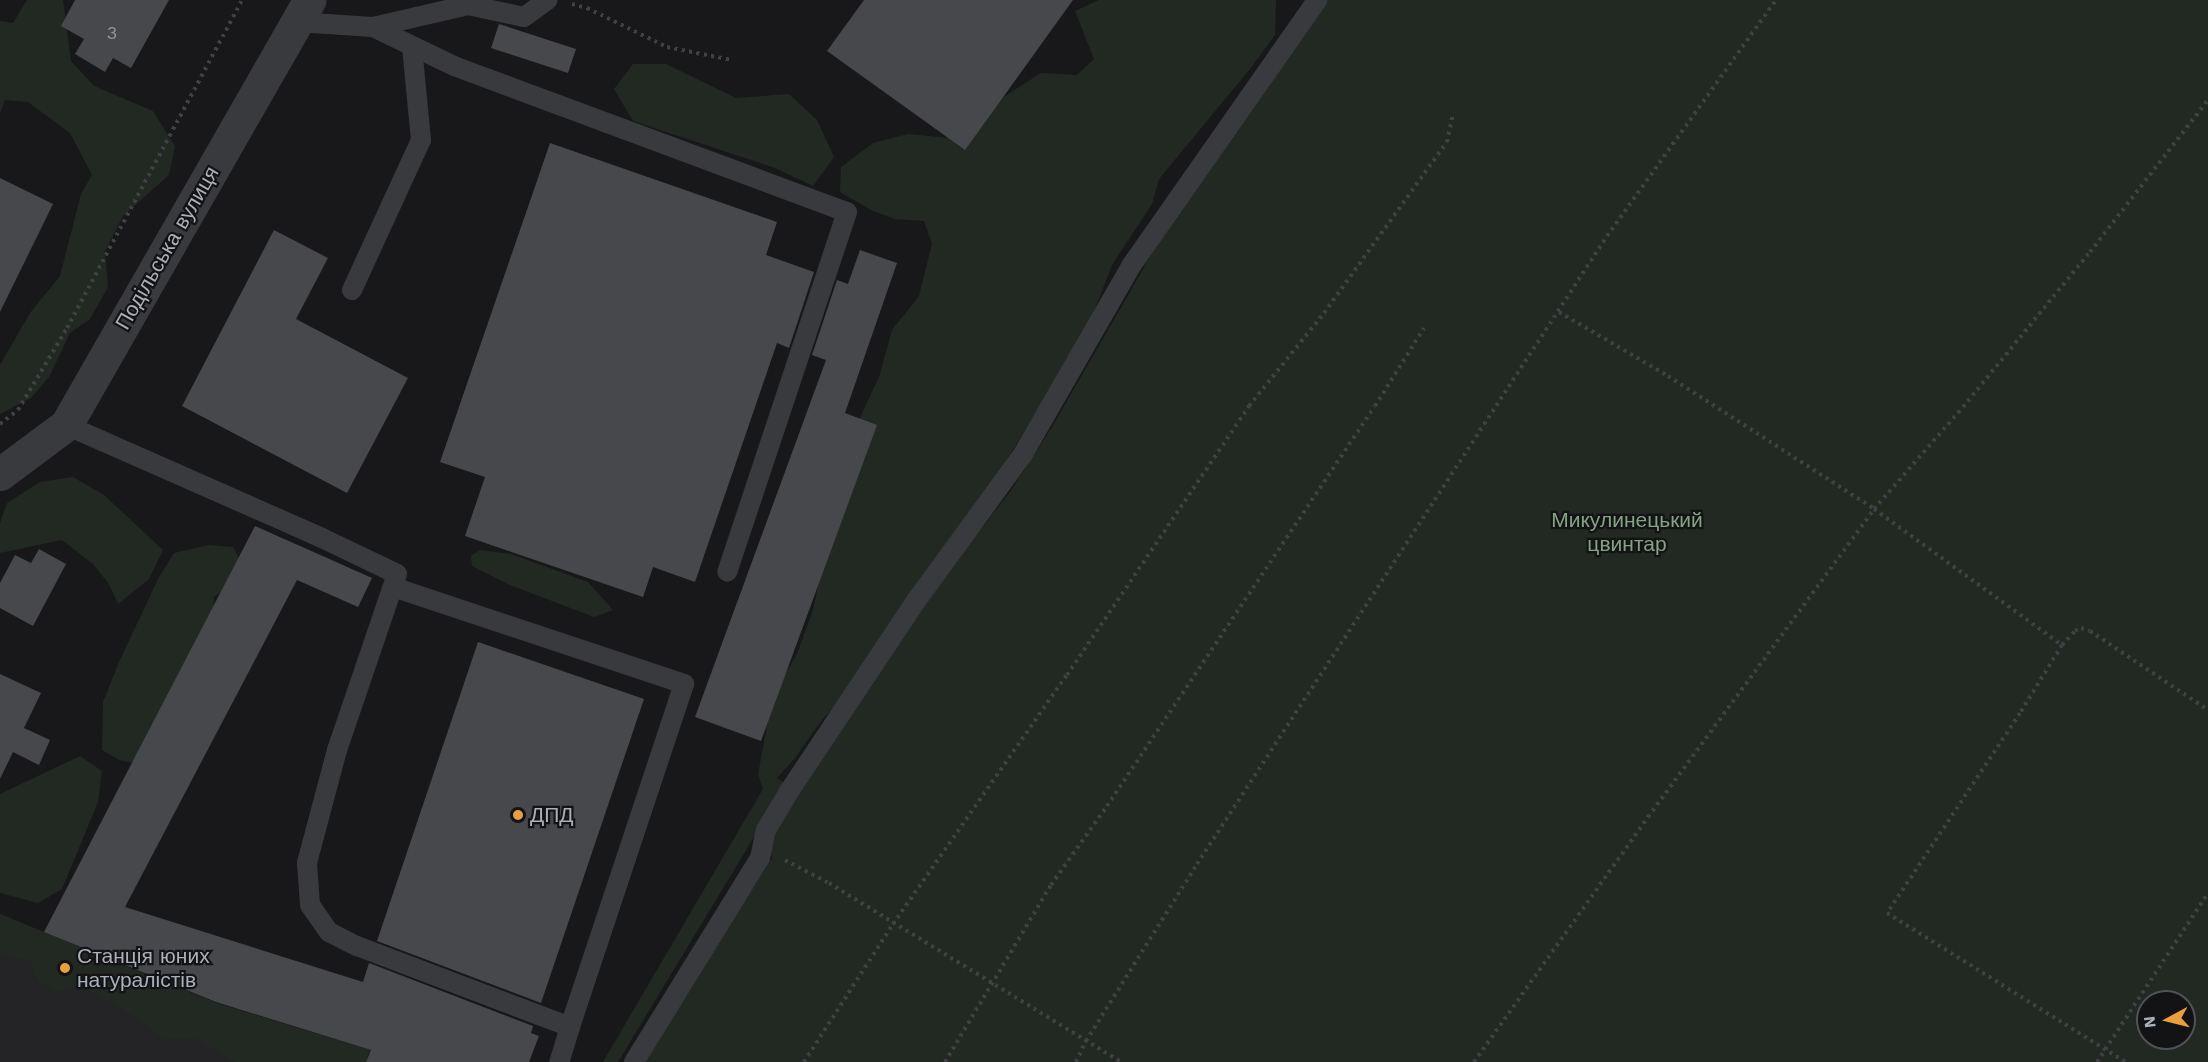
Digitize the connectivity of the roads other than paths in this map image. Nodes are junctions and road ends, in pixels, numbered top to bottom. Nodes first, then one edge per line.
1 (547, 0) edge
2 (1317, 0) edge
3 (303, 11) edge
4 (373, 27) junction
5 (412, 46) junction
6 (352, 291) dead end
7 (66, 425) junction
8 (0, 474) edge
9 (727, 572) dead end
10 (393, 587) junction
11 (570, 1027) junction
12 (559, 1062) edge
13 (634, 1062) edge

1 - 4 lane
2 - 13 lane
3 - 4 lane
3 - 7 street, Подільська вулиця
4 - 5 lane
5 - 6 lane
5 - 9 lane
7 - 8 street, Подільська вулиця
7 - 10 lane
10 - 11 lane
10 - 11 lane
11 - 12 lane

